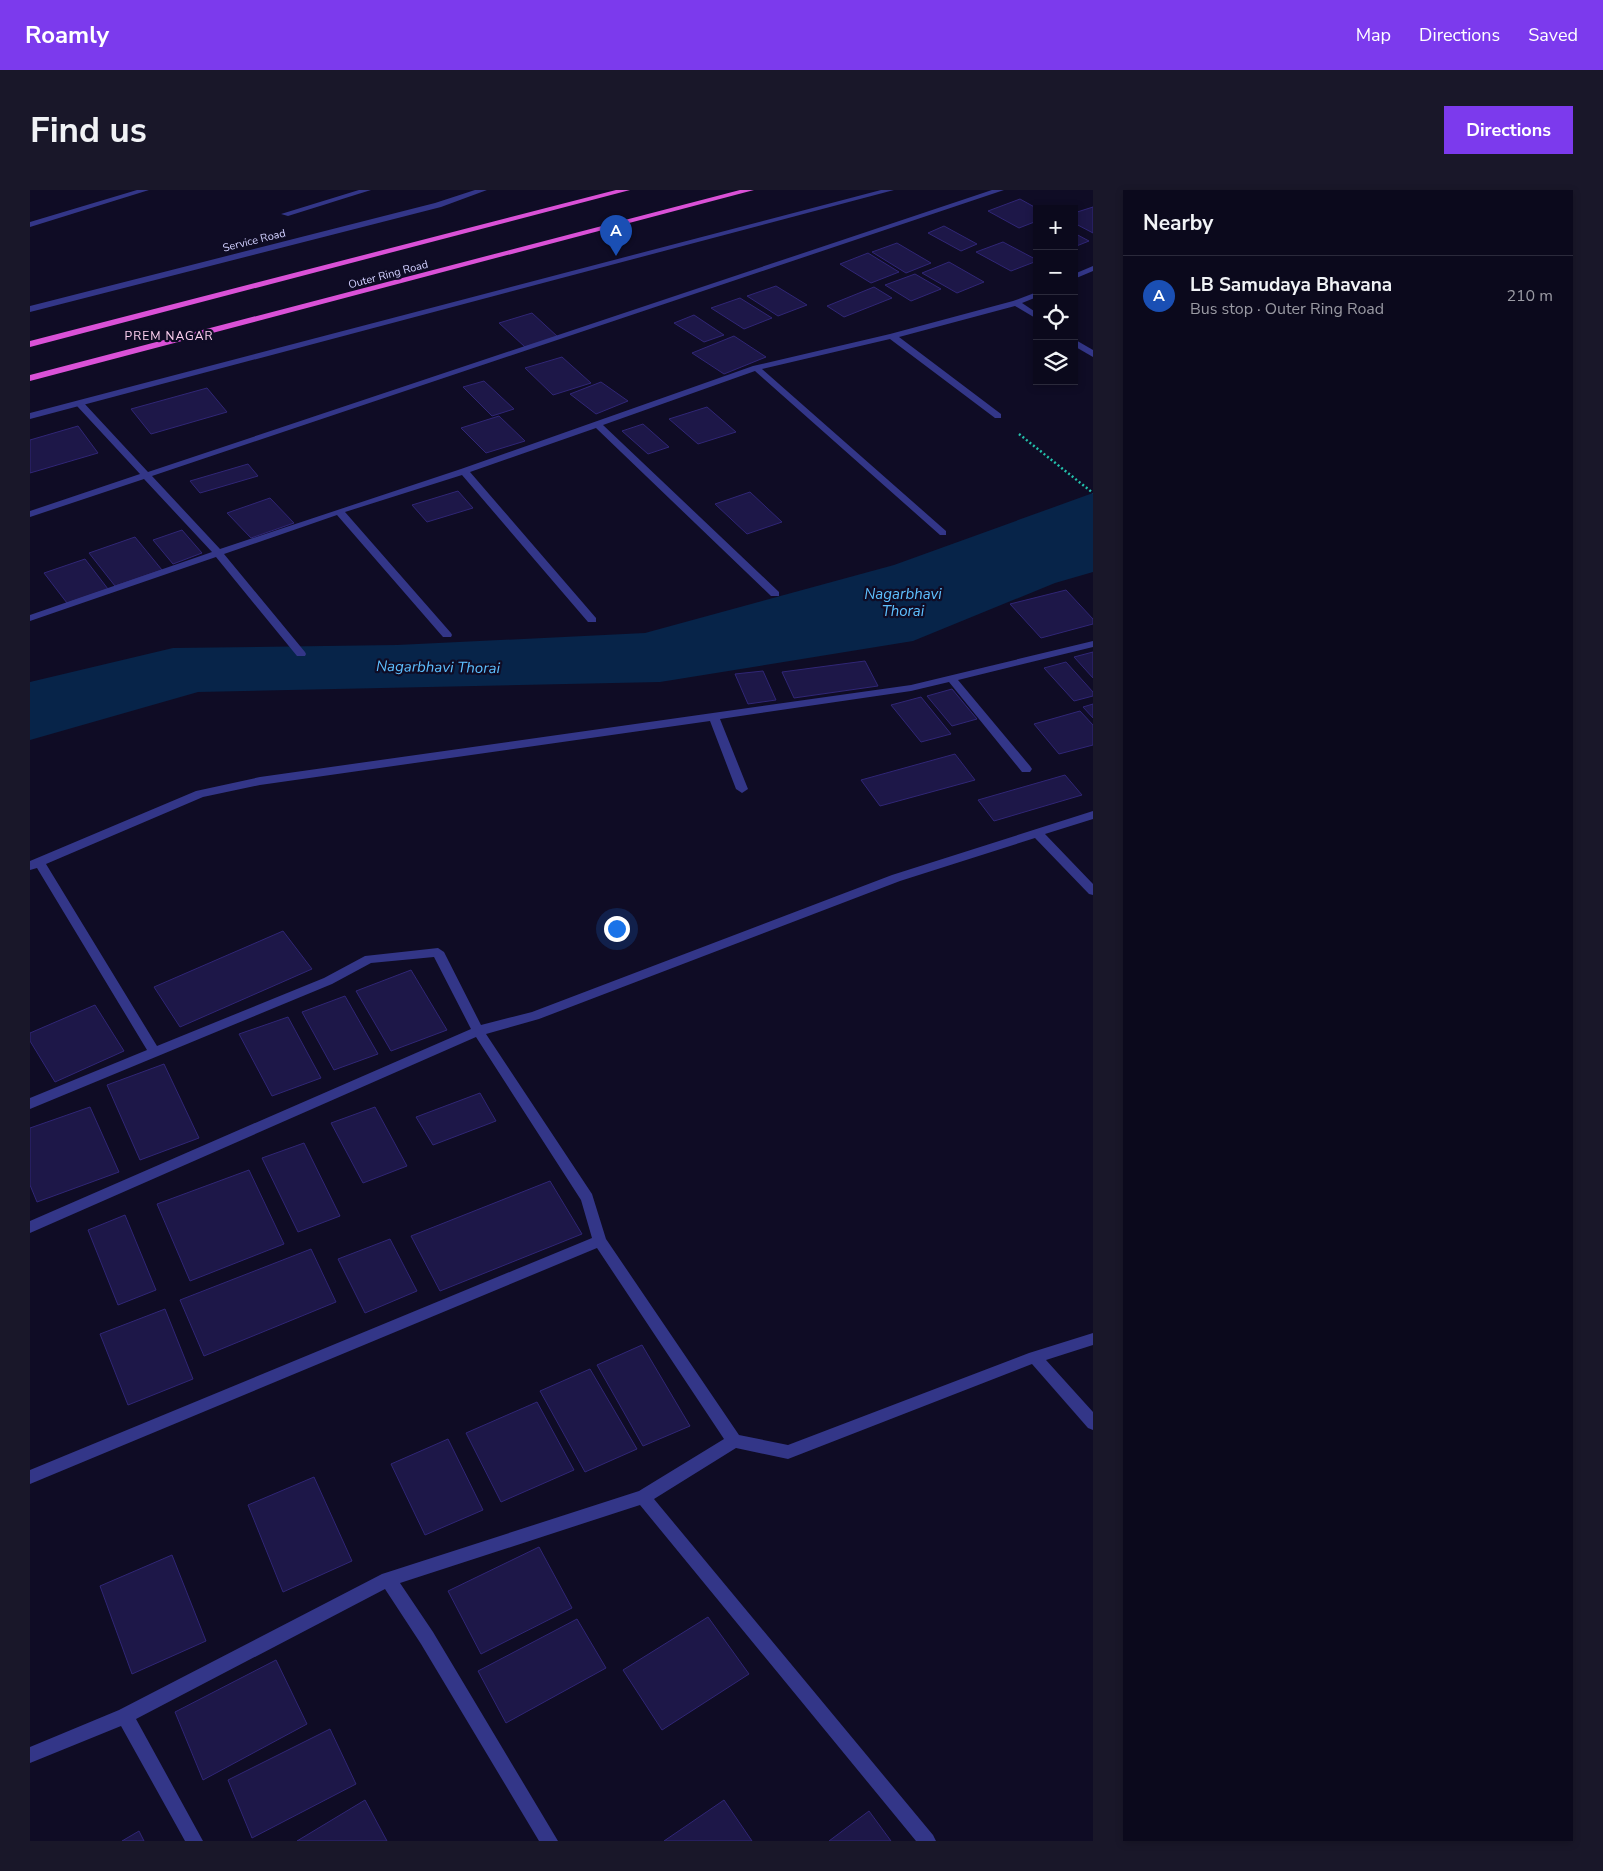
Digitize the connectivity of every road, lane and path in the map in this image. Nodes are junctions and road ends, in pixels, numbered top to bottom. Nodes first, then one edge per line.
1 (145, 190) edge
2 (367, 190) edge
3 (483, 190) edge
4 (626, 190) edge
5 (750, 190) edge
6 (890, 190) edge
7 (1000, 190) edge
8 (285, 214) dead end
9 (30, 225) edge
10 (1093, 268) edge
11 (1078, 275) edge
12 (1035, 295) edge
13 (1016, 303) junction
14 (30, 309) edge
15 (1033, 314) edge
16 (892, 336) junction
17 (30, 344) edge
18 (1078, 345) edge
19 (1093, 354) edge
20 (756, 368) junction
21 (30, 378) edge
22 (80, 404) junction
23 (30, 416) edge
24 (998, 416) joint
25 (597, 424) junction
26 (464, 471) junction
27 (146, 476) junction
28 (1093, 493) edge
29 (339, 511) junction
30 (30, 514) edge
31 (943, 533) dead end
32 (218, 552) junction
33 (775, 594) dead end
34 (30, 618) edge
35 (592, 620) dead end
36 (447, 635) dead end
37 (1093, 644) edge
38 (301, 654) dead end
39 (951, 678) junction
40 (714, 717) junction
41 (1026, 769) dead end
42 (742, 789) dead end
43 (1093, 815) edge
44 (1037, 833) junction
45 (34, 864) edge
46 (1093, 891) edge
47 (478, 1031) junction
48 (154, 1053) junction
49 (30, 1104) edge
50 (30, 1228) edge
51 (600, 1241) junction
52 (1093, 1339) edge
53 (1034, 1357) junction
54 (1093, 1424) edge
55 (734, 1441) junction
56 (30, 1477) edge
57 (643, 1497) junction
58 (388, 1579) junction
59 (125, 1716) junction
60 (30, 1755) edge
61 (194, 1841) edge
62 (549, 1841) edge
63 (926, 1841) edge

1 - 9 street
2 - 8 street
3 - 14 street, Service Road
4 - 17 highway, Outer Ring Road
5 - 21 highway, Outer Ring Road
6 - 22 street
7 - 27 street
10 - 11 street
12 - 13 street
13 - 15 street
13 - 16 street
16 - 20 street
16 - 24 street
18 - 19 street
20 - 25 street
20 - 31 street
22 - 23 street
22 - 27 street
24 - 28 path
25 - 26 street
25 - 33 street
26 - 29 street
26 - 35 street
27 - 30 street
27 - 32 street
29 - 32 street
29 - 36 street
32 - 34 street
32 - 38 street
37 - 39 street
39 - 40 street
39 - 41 street
40 - 42 street
40 - 45 street
43 - 44 street
44 - 46 street
44 - 47 street
45 - 48 street
47 - 48 street
47 - 50 street
47 - 51 street
48 - 49 street
51 - 55 street
51 - 56 street
52 - 53 street
53 - 54 street
53 - 55 street
55 - 57 street
57 - 58 street
57 - 63 street
58 - 59 street
58 - 62 street
59 - 60 street
59 - 61 street

